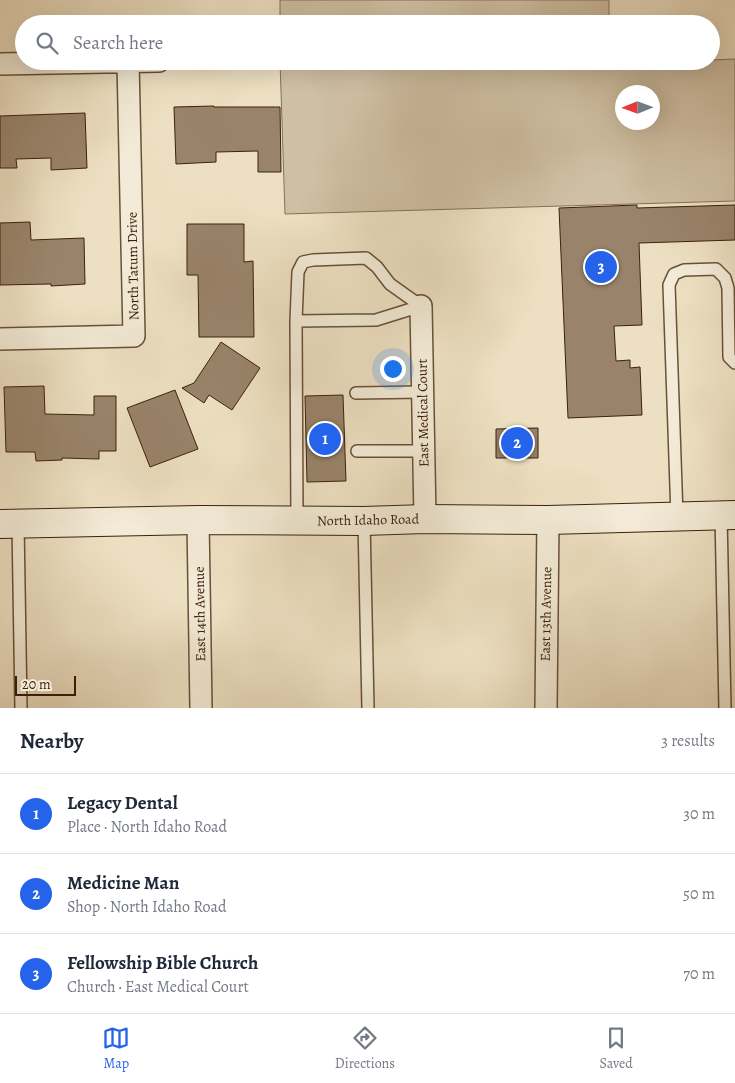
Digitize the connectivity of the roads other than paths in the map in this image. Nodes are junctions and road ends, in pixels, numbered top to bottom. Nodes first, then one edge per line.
1 (0, 64) edge
2 (15, 64) edge
3 (128, 70) edge
4 (421, 306) junction
5 (296, 321) junction
6 (0, 339) edge
7 (735, 363) edge
8 (423, 392) junction
9 (356, 393) dead end
10 (357, 451) dead end
11 (424, 451) junction
12 (728, 515) edge
13 (677, 516) junction
14 (425, 519) junction
15 (198, 520) junction
16 (297, 520) junction
17 (364, 520) junction
18 (548, 520) junction
19 (9, 524) edge
20 (21, 708) edge
21 (201, 708) edge
22 (368, 708) edge
23 (546, 708) edge
24 (725, 708) edge

1 - 2 street
3 - 6 street, North Tatum Drive
4 - 5 lane
4 - 5 lane
4 - 8 street, East Medical Court
5 - 16 lane
7 - 13 lane
8 - 9 lane
8 - 11 street, East Medical Court
10 - 11 lane
11 - 14 street, East Medical Court
12 - 13 main road, North Idaho Road
12 - 24 lane
13 - 18 main road, North Idaho Road
14 - 17 main road, North Idaho Road
14 - 18 main road, North Idaho Road
15 - 16 main road, North Idaho Road
15 - 19 main road, North Idaho Road
15 - 21 street, East 14th Avenue
16 - 17 main road, North Idaho Road
17 - 22 lane
18 - 23 street, East 13th Avenue
19 - 20 lane

